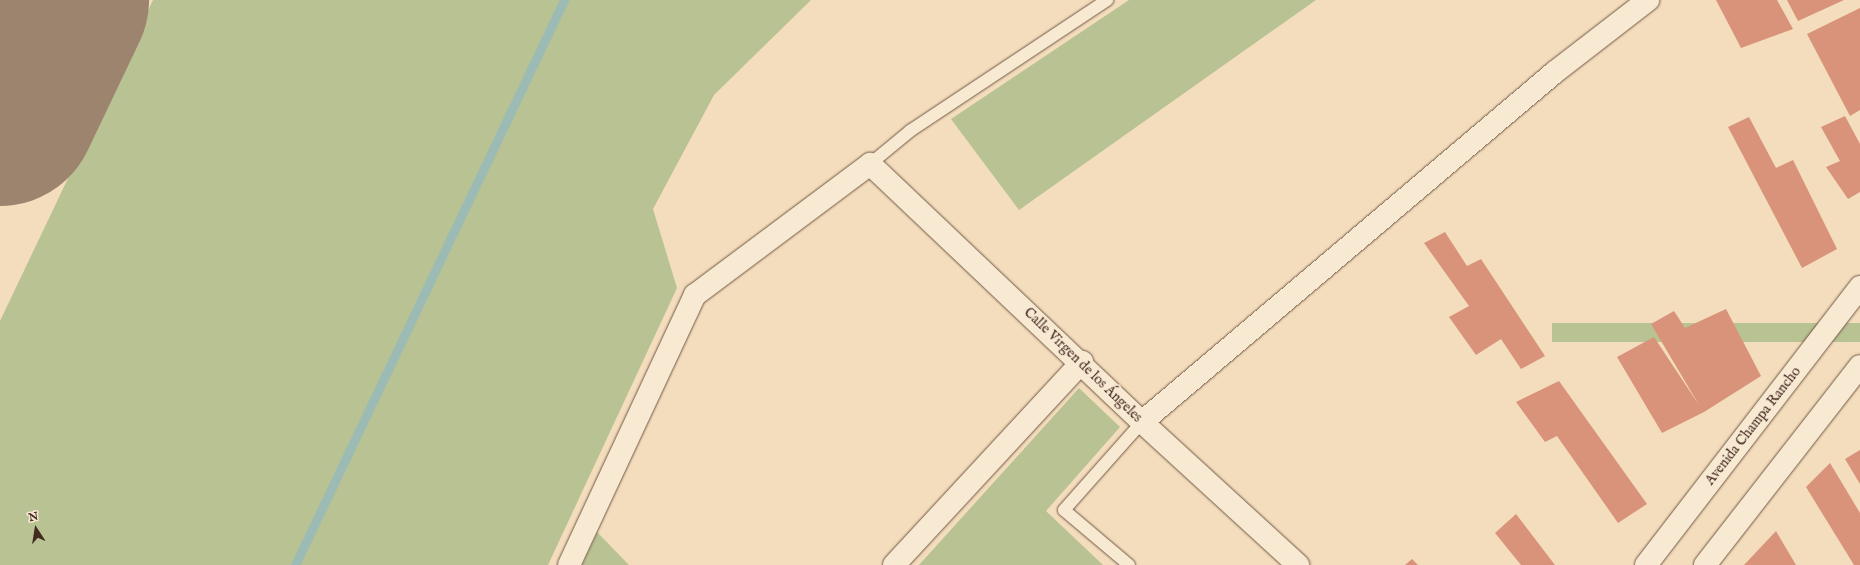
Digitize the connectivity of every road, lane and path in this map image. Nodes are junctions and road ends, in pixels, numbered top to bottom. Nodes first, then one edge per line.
1 (1107, 0) edge
2 (1648, 0) edge
3 (870, 164) junction
4 (1860, 287) edge
5 (1082, 362) junction
6 (1860, 366) edge
7 (1142, 422) junction
8 (569, 565) edge
9 (894, 565) edge
10 (1129, 565) edge
11 (1298, 565) edge
12 (1646, 565) edge
13 (1705, 565) edge

1 - 3 lane
2 - 7 street
3 - 5 street, Calle Virgen de los Ángeles
3 - 8 street
4 - 12 street, Avenida Champa Rancho
5 - 7 street, Calle Virgen de los Ángeles
5 - 9 street
6 - 13 street
7 - 10 lane
7 - 11 street, Calle Virgen de los Ángeles

